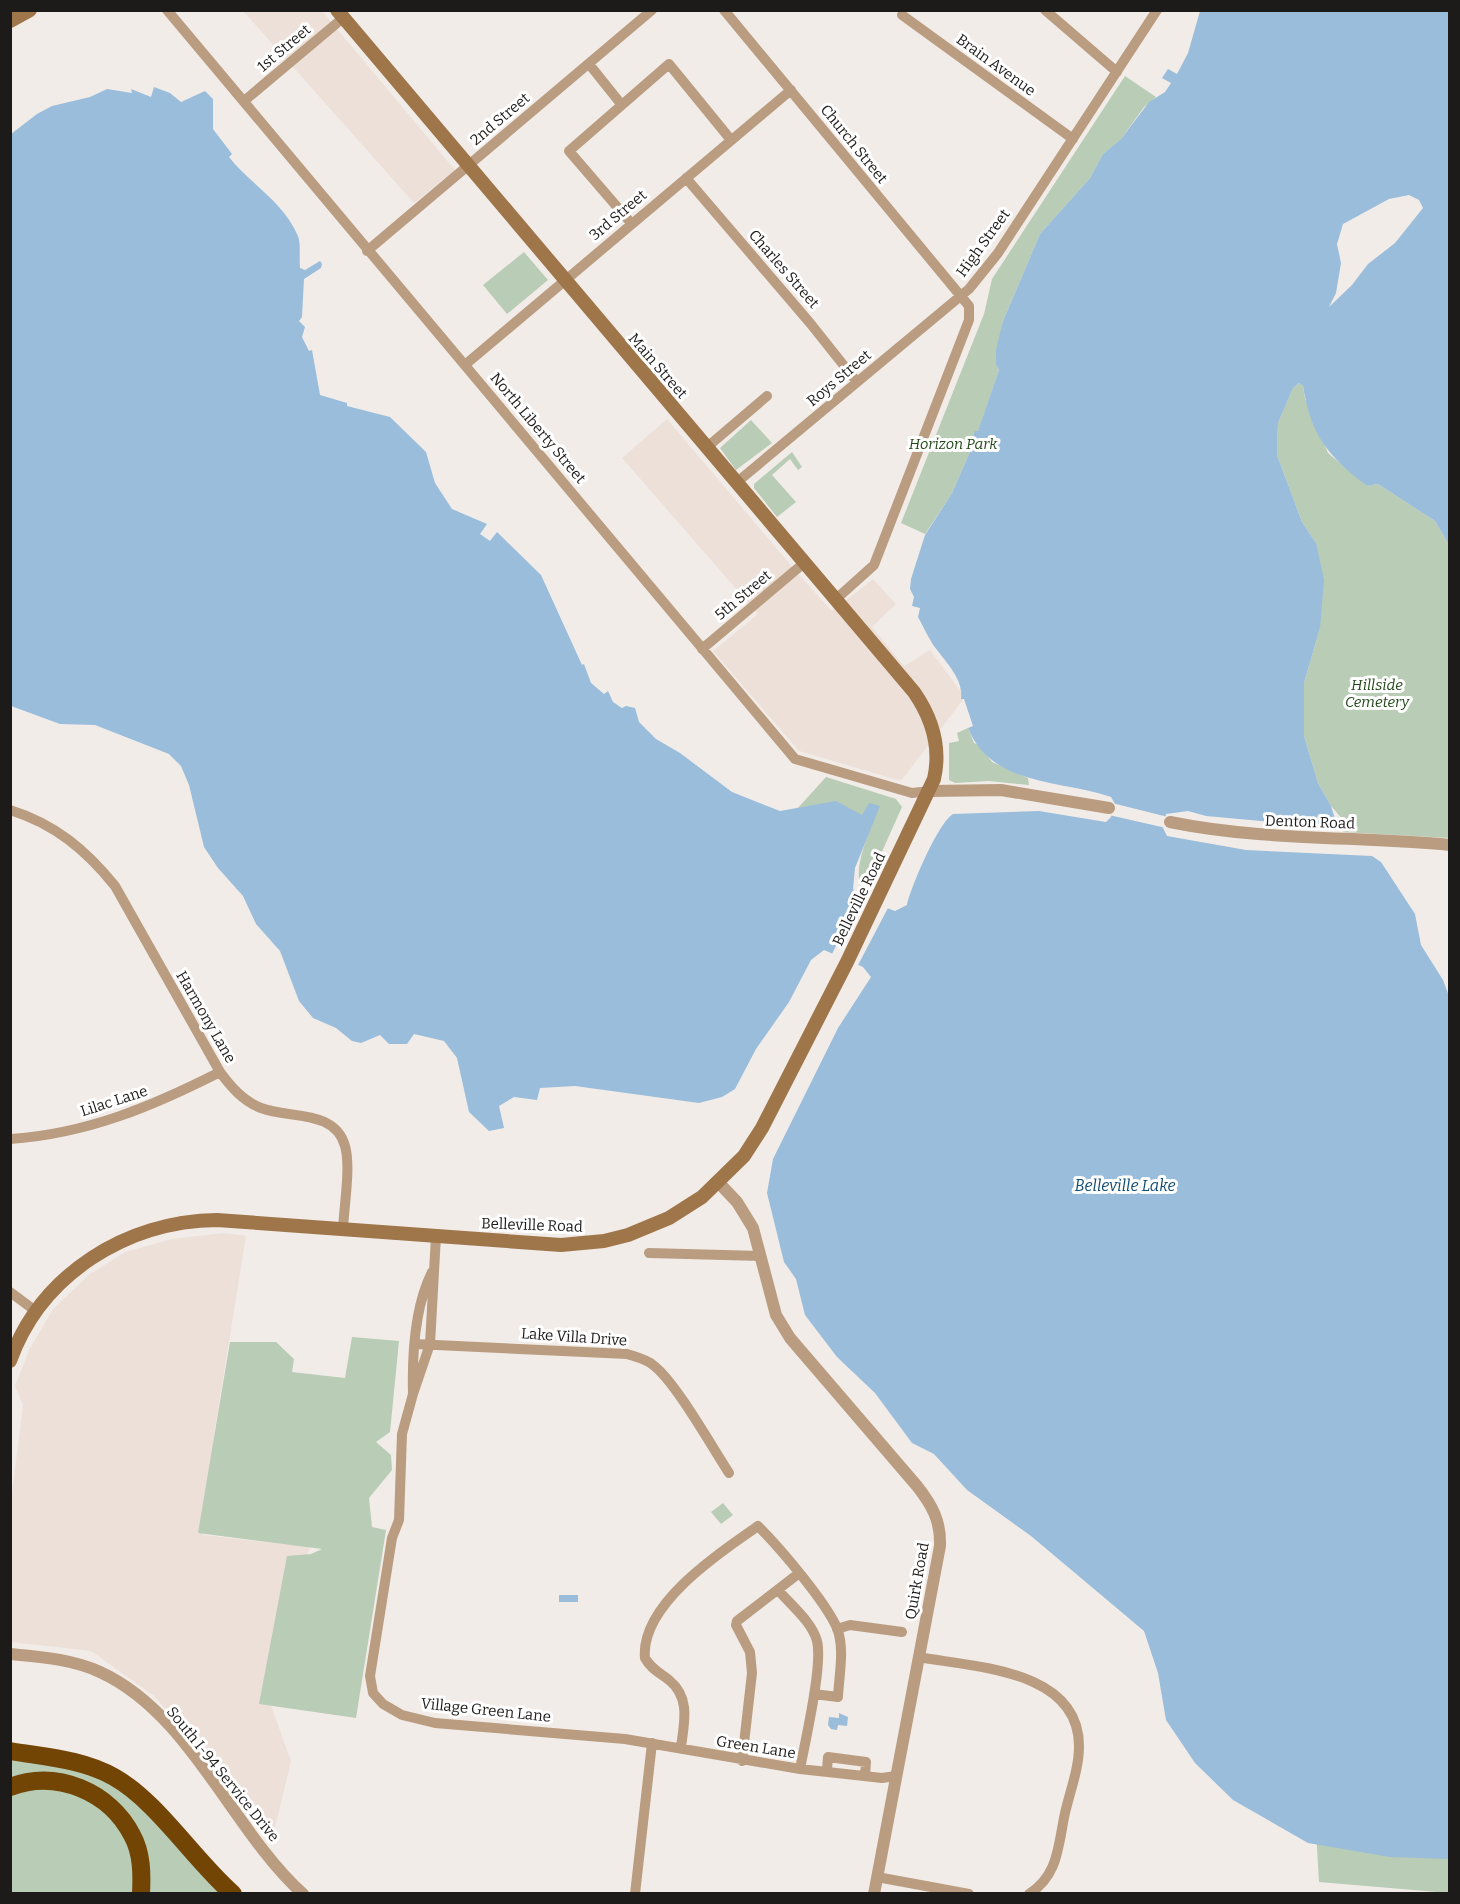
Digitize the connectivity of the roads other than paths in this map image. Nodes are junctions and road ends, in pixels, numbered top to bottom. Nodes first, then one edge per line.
1 (30, 10) edge
2 (167, 10) edge
3 (652, 10) edge
4 (724, 10) edge
5 (1045, 10) edge
6 (1157, 10) edge
7 (340, 14) edge
8 (902, 15) dead end
9 (10, 21) edge
10 (589, 64) junction
11 (1117, 72) junction
12 (791, 90) junction
13 (244, 101) junction
14 (621, 105) junction
15 (1073, 139) junction
16 (731, 140) junction
17 (468, 166) junction
18 (686, 178) junction
19 (631, 223) junction
20 (367, 251) junction
21 (564, 281) junction
22 (961, 296) junction
23 (466, 364) junction
24 (857, 382) junction
25 (767, 396) dead end
26 (706, 448) junction
27 (736, 483) junction
28 (804, 563) junction
29 (835, 600) junction
30 (702, 649) junction
31 (936, 752) joint
32 (930, 791) junction
33 (1109, 807) dead end
34 (10, 810) edge
35 (1170, 822) dead end
36 (1449, 845) edge
37 (220, 1072) junction
38 (10, 1139) edge
39 (719, 1183) junction
40 (343, 1229) junction
41 (436, 1236) junction
42 (649, 1253) dead end
43 (761, 1256) junction
44 (432, 1272) junction
45 (10, 1292) edge
46 (37, 1312) junction
47 (415, 1344) junction
48 (430, 1344) junction
49 (10, 1362) edge
50 (413, 1394) junction
51 (729, 1473) dead end
52 (798, 1574) junction
53 (778, 1590) junction
54 (837, 1629) junction
55 (902, 1632) dead end
56 (10, 1654) edge
57 (918, 1657) junction
58 (814, 1694) junction
59 (652, 1743) junction
60 (681, 1747) junction
61 (10, 1751) edge
62 (742, 1761) junction
63 (800, 1769) junction
64 (896, 1776) junction
65 (10, 1787) edge
66 (877, 1877) junction
67 (141, 1893) edge
68 (233, 1893) edge
69 (303, 1893) edge
70 (635, 1893) edge
71 (874, 1893) edge
72 (969, 1893) edge
73 (1029, 1893) edge

1 - 9 main road
2 - 13 street, North Liberty Street
3 - 10 street, 2nd Street
4 - 12 street, Church Street
5 - 11 street
6 - 11 street, High Street
7 - 13 street, 1st Street
7 - 17 main road, Main Street
8 - 15 street, Brain Avenue
10 - 14 street
10 - 17 street, 2nd Street
11 - 15 street, High Street
12 - 16 street, 3rd Street
12 - 22 street, Church Street
13 - 20 street, North Liberty Street
14 - 16 street
14 - 19 street
15 - 22 street, High Street
16 - 18 street, 3rd Street
17 - 20 street, 2nd Street
17 - 21 main road, Main Street
18 - 19 street, 3rd Street
18 - 24 street, Charles Street
19 - 21 street, 3rd Street
20 - 23 street, North Liberty Street
21 - 23 street, 3rd Street
21 - 26 main road, Main Street
22 - 24 street, Roys Street
22 - 29 street, High Street
23 - 30 street, North Liberty Street
24 - 27 street, Roys Street
25 - 26 street
26 - 27 main road, Main Street
27 - 28 main road, Main Street
28 - 29 main road, Main Street
28 - 30 street, 5th Street
29 - 31 main road, Main Street
30 - 32 street, North Liberty Street
31 - 32 main road, Belleville Road
32 - 33 street
32 - 39 main road, Belleville Road
34 - 37 street, Harmony Lane
35 - 36 street, Denton Road
37 - 38 street, Lilac Lane
37 - 40 street, Harmony Lane
39 - 41 main road, Belleville Road
39 - 43 street, Quirk Road
40 - 41 main road, Belleville Road
40 - 46 main road, Belleville Road
41 - 44 street
42 - 43 street
43 - 57 street, Quirk Road
44 - 47 street
44 - 48 street
45 - 46 street
46 - 49 main road, Belleville Road
47 - 48 street, Lake Villa Drive
47 - 50 street
48 - 50 street
48 - 51 street, Lake Villa Drive
50 - 59 street, Village Green Lane
52 - 53 street
52 - 54 street
52 - 60 street
53 - 58 street
53 - 62 street
54 - 55 street
54 - 58 street
56 - 69 street, South I-94 Service Drive
57 - 64 street, Quirk Road
57 - 73 street
58 - 63 street
59 - 60 street, Green Lane
59 - 70 street
60 - 62 street, Green Lane
61 - 68 highway
62 - 63 street, Green Lane
63 - 64 street, Green Lane
64 - 66 street, Quirk Road
65 - 67 highway
66 - 71 street, Quirk Road
66 - 72 street

